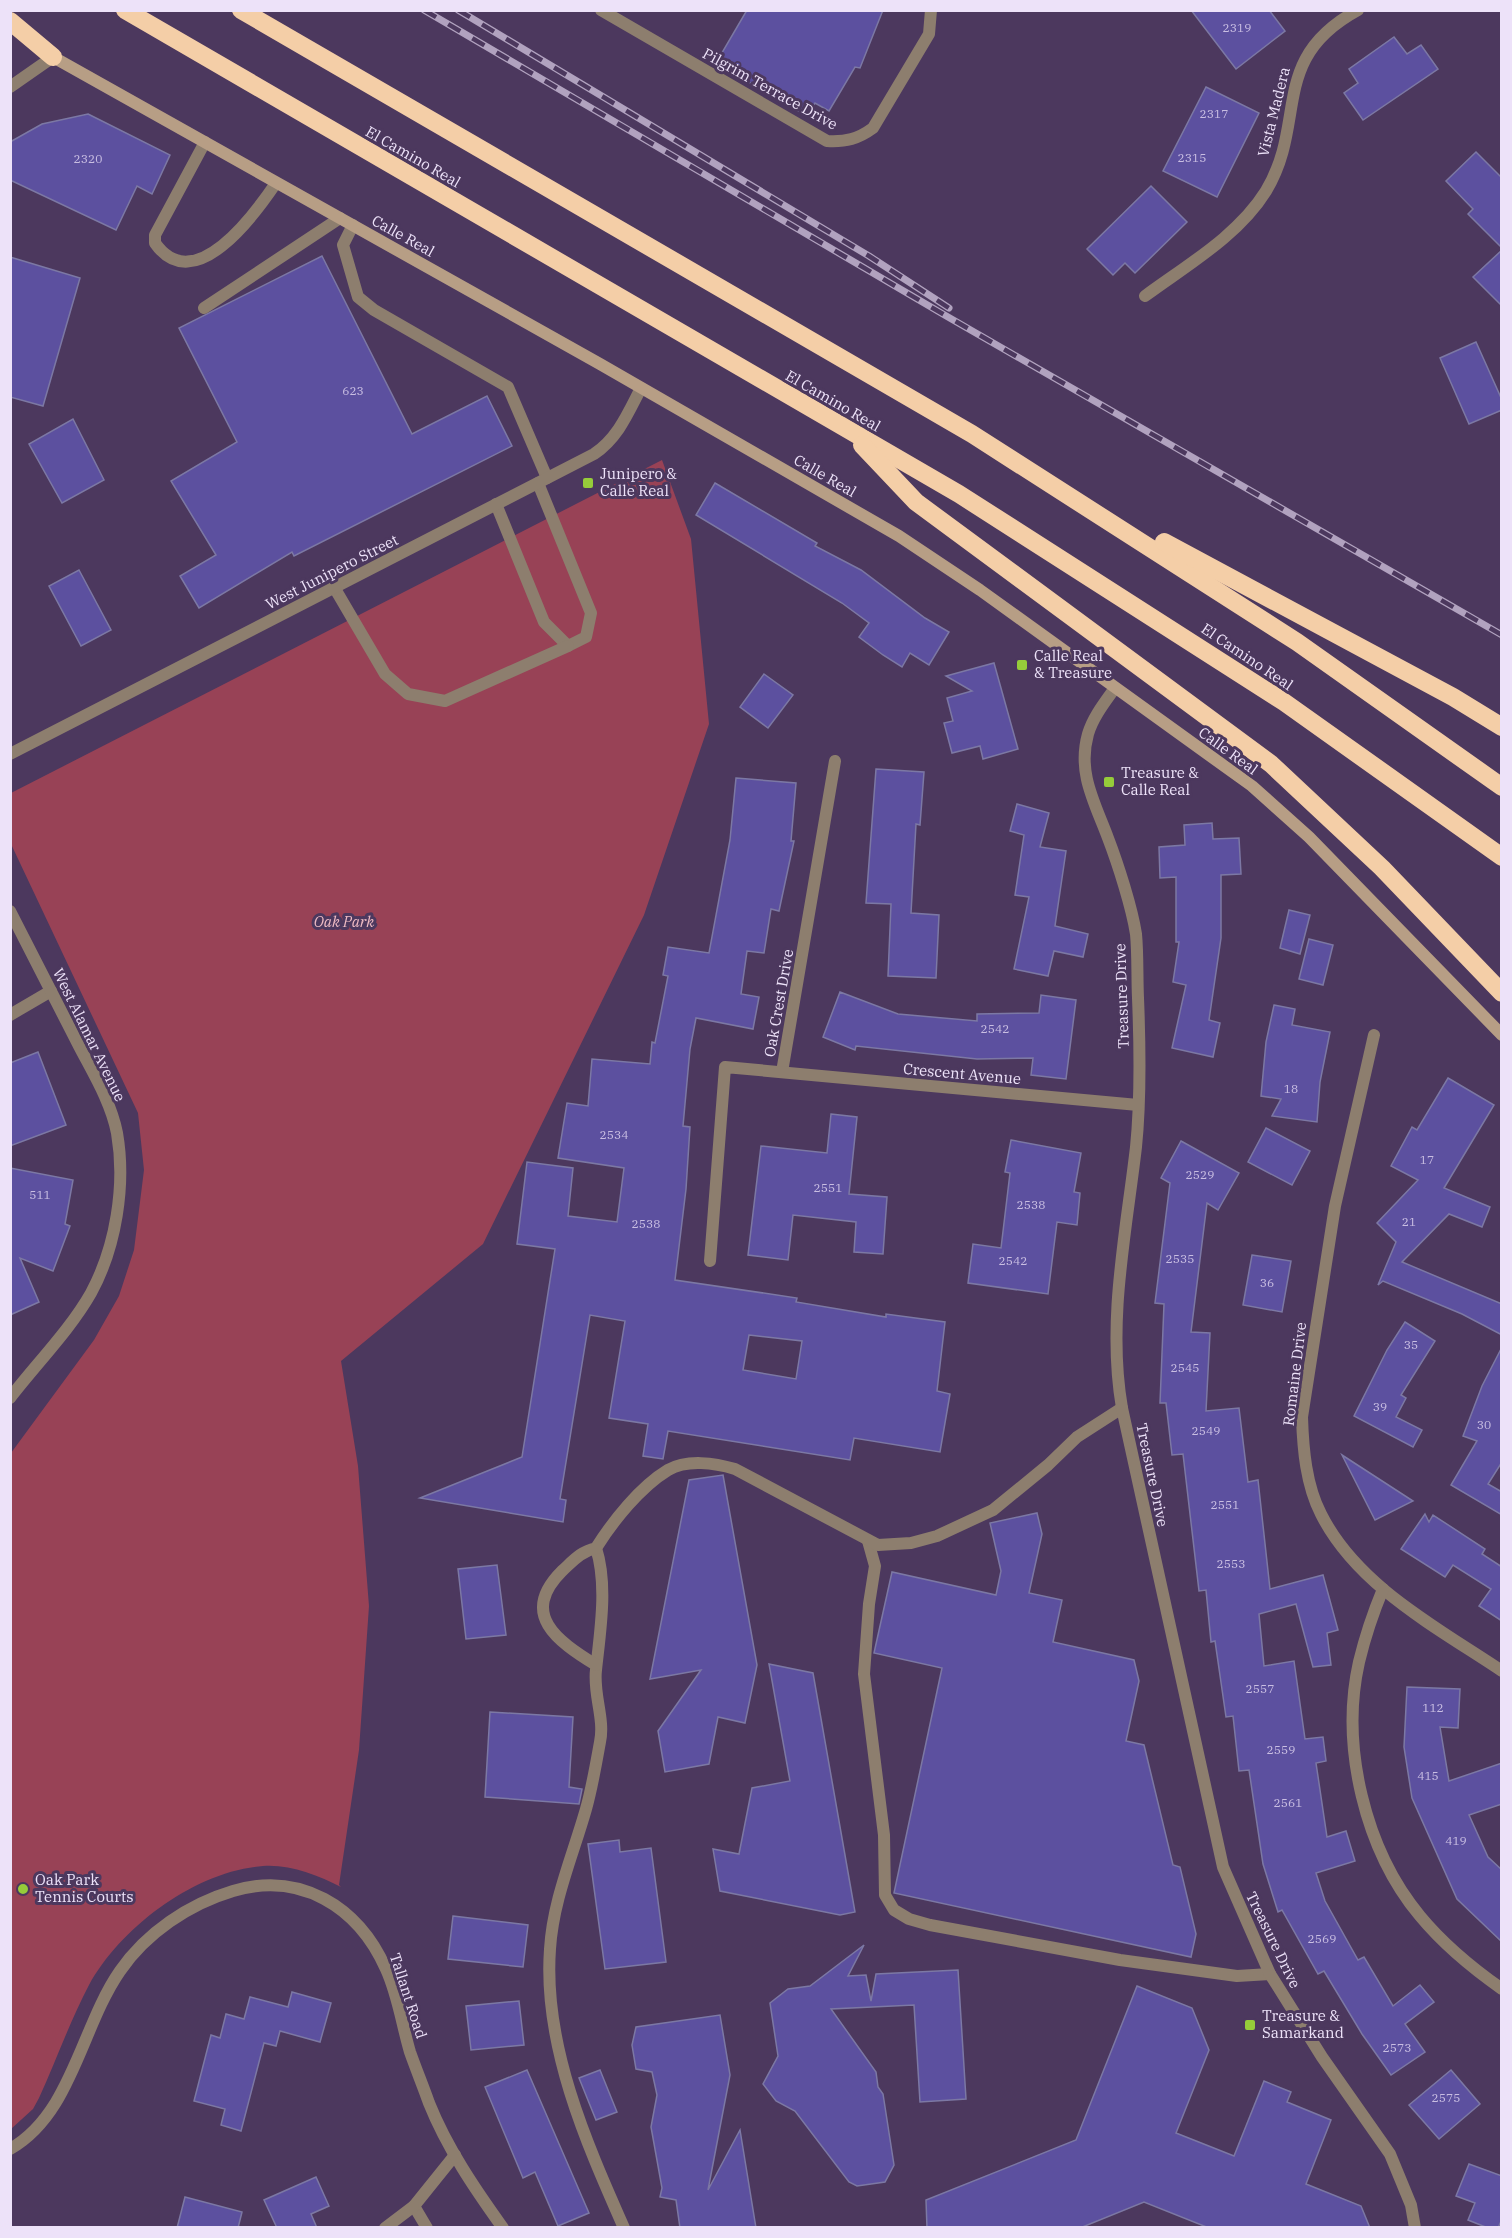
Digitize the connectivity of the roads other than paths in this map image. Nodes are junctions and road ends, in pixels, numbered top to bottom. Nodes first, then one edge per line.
1 (125, 10) edge
2 (241, 10) edge
3 (601, 10) edge
4 (931, 10) edge
5 (1349, 12) edge
6 (10, 21) edge
7 (52, 57) junction
8 (10, 87) edge
9 (205, 142) junction
10 (276, 183) junction
11 (340, 218) junction
12 (353, 225) junction
13 (1145, 296) dead end
14 (204, 308) dead end
15 (641, 388) junction
16 (849, 431) junction
17 (972, 434) junction
18 (543, 480) junction
19 (496, 504) junction
20 (334, 587) junction
21 (568, 646) junction
22 (1115, 687) junction
23 (1502, 727) edge
24 (10, 754) edge
25 (835, 760) dead end
26 (1502, 786) edge
27 (1502, 857) edge
28 (10, 911) edge
29 (51, 991) junction
30 (1502, 993) edge
31 (10, 1015) edge
32 (1374, 1035) dead end
33 (1502, 1035) edge
34 (782, 1072) junction
35 (1138, 1106) junction
36 (710, 1261) dead end
37 (10, 1398) edge
38 (1122, 1408) junction
39 (868, 1541) junction
40 (596, 1548) junction
41 (1383, 1589) junction
42 (596, 1665) junction
43 (1502, 1671) edge
44 (1270, 1974) junction
45 (1502, 1989) edge
46 (10, 2149) edge
47 (455, 2155) junction
48 (414, 2206) junction
49 (385, 2228) edge
50 (427, 2228) edge
51 (503, 2228) edge
52 (624, 2228) edge
53 (1415, 2228) edge

1 - 16 highway, El Camino Real
2 - 17 highway
3 - 4 street, Pilgrim Terrace Drive
5 - 13 street, Vista Madera
6 - 7 highway
7 - 8 street
7 - 9 street, Calle Real
9 - 10 street, Calle Real
9 - 10 street
10 - 11 street, Calle Real
11 - 12 street, Calle Real
11 - 14 street
12 - 15 street, Calle Real
12 - 18 street
15 - 18 street, West Junipero Street
15 - 22 street, Calle Real
16 - 27 highway, El Camino Real
16 - 30 highway
17 - 23 highway
17 - 26 highway
18 - 19 street, West Junipero Street
18 - 21 street
19 - 20 street, West Junipero Street
19 - 21 street
20 - 21 street
20 - 24 street, West Junipero Street
22 - 33 street, Calle Real
22 - 35 street, Treasure Drive
25 - 34 street, Oak Crest Drive
28 - 29 street, West Alamar Avenue
29 - 31 street
29 - 37 street, West Alamar Avenue
32 - 41 street, Romaine Drive
34 - 35 street, Crescent Avenue
34 - 36 street, Oak Crest Drive
35 - 38 street, Treasure Drive
38 - 39 street
38 - 44 street, Treasure Drive
39 - 40 street
39 - 44 street
40 - 42 street
40 - 42 street
41 - 43 street, Romaine Drive
41 - 45 street
42 - 52 street
44 - 53 street, Treasure Drive
46 - 47 street, Tallant Road
47 - 48 street
47 - 51 street, Tallant Road
48 - 49 street
48 - 50 street

